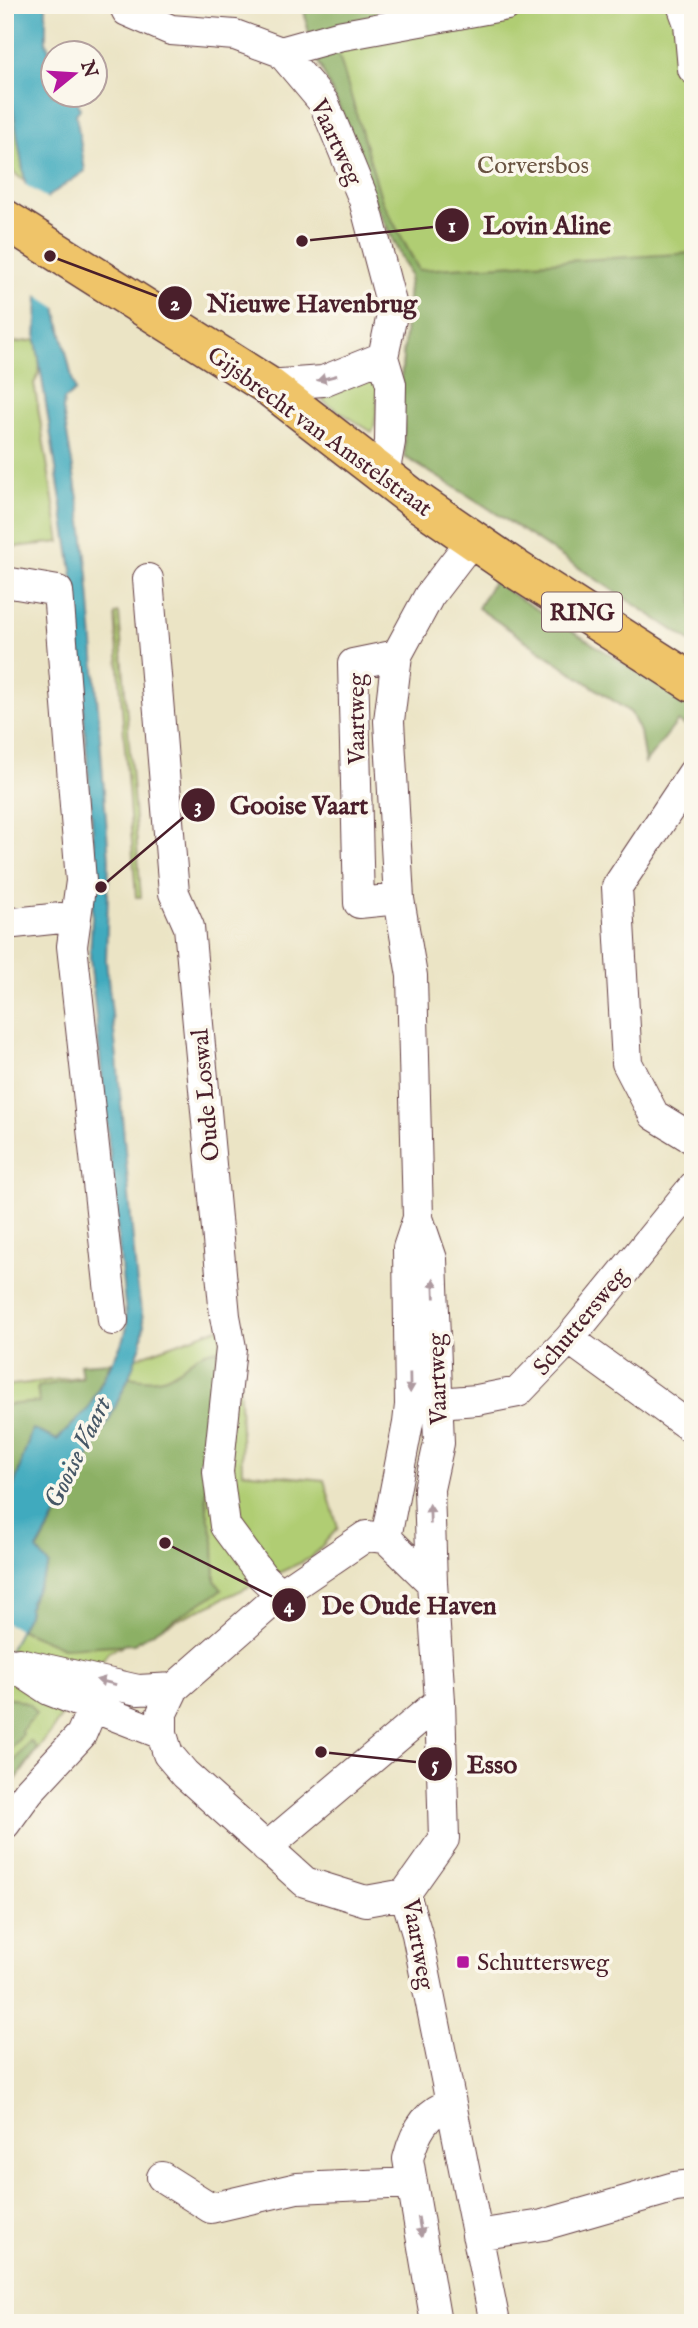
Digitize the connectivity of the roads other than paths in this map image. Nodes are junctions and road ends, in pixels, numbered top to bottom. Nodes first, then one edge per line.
1 (507, 5) edge
2 (682, 5) edge
3 (126, 8) edge
4 (281, 52) junction
5 (693, 69) edge
6 (5, 219) edge
7 (383, 357) junction
8 (267, 385) junction
9 (384, 475) junction
10 (472, 540) junction
11 (148, 579) dead end
12 (5, 582) edge
13 (397, 655) junction
14 (693, 683) edge
15 (693, 773) edge
16 (399, 899) junction
17 (74, 921) junction
18 (5, 924) edge
19 (693, 1139) edge
20 (693, 1187) edge
21 (418, 1218) junction
22 (113, 1320) dead end
23 (569, 1339) junction
24 (438, 1403) junction
25 (693, 1429) edge
26 (386, 1538) junction
27 (432, 1583) junction
28 (281, 1594) junction
29 (5, 1661) edge
30 (174, 1688) junction
31 (440, 1701) junction
32 (93, 1707) junction
33 (162, 1734) junction
34 (5, 1824) edge
35 (266, 1848) junction
36 (405, 1894) junction
37 (450, 2105) junction
38 (162, 2177) dead end
39 (412, 2183) junction
40 (693, 2185) edge
41 (477, 2235) junction
42 (436, 2323) edge
43 (495, 2323) edge

1 - 4 street
2 - 5 street
3 - 4 street, Vaartweg
4 - 7 street, Vaartweg
6 - 8 main road, Gijsbrecht van Amstelstraat / RING
7 -> 8 street
7 - 9 street, Vaartweg
8 - 9 main road, Gijsbrecht van Amstelstraat / RING
9 - 10 main road, Gijsbrecht van Amstelstraat / RING
10 - 13 street, Vaartweg
10 - 14 main road, RING
11 - 28 street, Oude Loswal
12 - 17 street
13 - 16 street, Vaartweg
13 - 16 street, Vaartweg
15 - 19 street
16 - 21 street, Vaartweg
17 - 18 street
17 - 22 street
20 - 23 street, Schuttersweg
24 -> 21 street, Vaartweg
21 -> 26 street, Vaartweg
23 - 24 street, Schuttersweg
23 - 25 street
27 -> 24 street, Vaartweg
26 - 27 street
26 - 28 street
27 - 31 street, Vaartweg
28 - 30 street
30 -> 29 street
29 - 32 street
30 - 33 street
31 - 35 street
31 - 36 street, Vaartweg
32 - 33 street
32 - 34 street
33 - 35 street
35 - 36 street
36 - 37 street, Vaartweg
37 - 39 street
37 - 41 street, Vaartweg
38 - 39 street
39 -> 42 street
40 - 41 street
41 - 43 street, Vaartweg

